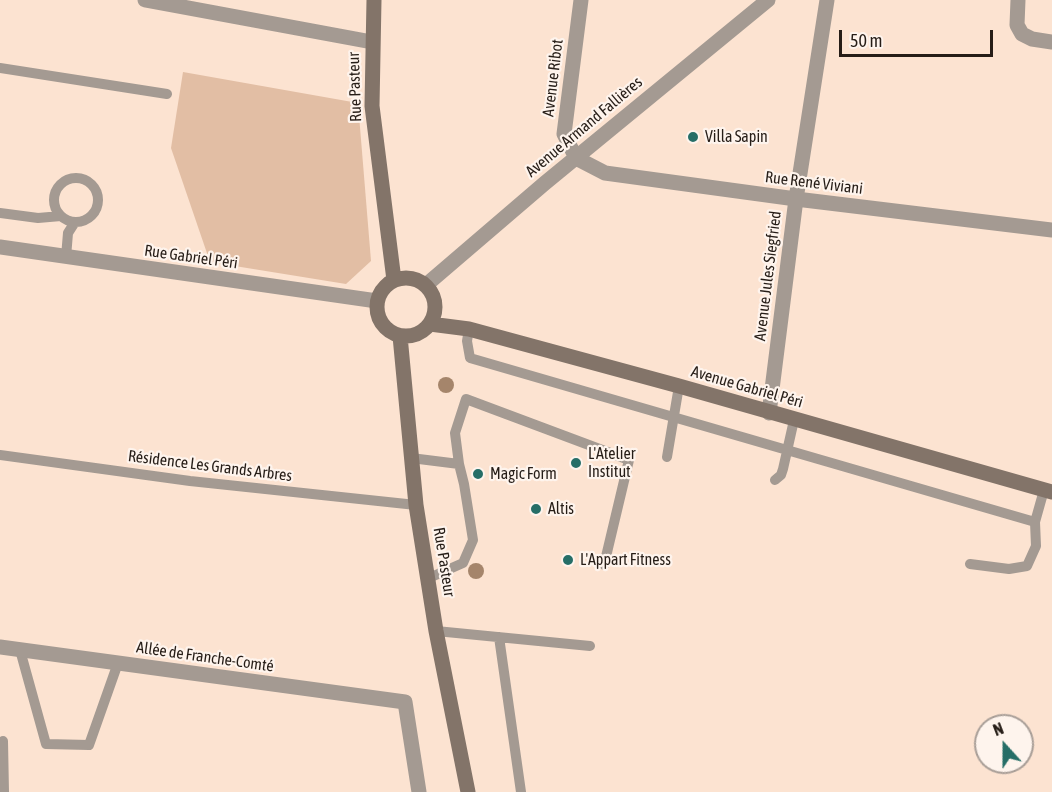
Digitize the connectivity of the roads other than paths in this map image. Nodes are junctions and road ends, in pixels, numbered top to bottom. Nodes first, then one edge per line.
1 (145, 0) edge
2 (374, 0) edge
3 (581, 0) edge
4 (768, 0) edge
5 (827, 0) edge
6 (1018, 0) edge
7 (372, 42) junction
8 (1052, 42) edge
9 (0, 68) edge
10 (167, 94) dead end
11 (576, 158) junction
12 (54, 198) junction
13 (796, 199) junction
14 (0, 213) edge
15 (61, 216) junction
16 (38, 218) junction
17 (75, 222) junction
18 (1052, 230) edge
19 (0, 247) edge
20 (66, 257) junction
21 (394, 280) junction
22 (426, 285) junction
23 (377, 301) junction
24 (430, 324) junction
25 (469, 329) junction
26 (400, 336) junction
27 (679, 386) junction
28 (769, 413) junction
29 (674, 416) junction
30 (794, 420) junction
31 (788, 450) junction
32 (0, 456) edge
33 (667, 457) dead end
34 (411, 458) junction
35 (459, 464) junction
36 (775, 480) dead end
37 (1048, 491) edge
38 (416, 505) junction
39 (1035, 522) junction
40 (970, 564) dead end
41 (604, 566) dead end
42 (429, 578) junction
43 (436, 632) junction
44 (499, 637) junction
45 (590, 646) dead end
46 (0, 647) edge
47 (20, 650) junction
48 (118, 663) junction
49 (3, 741) dead end
50 (4, 792) edge
51 (419, 792) edge
52 (468, 792) edge
53 (521, 792) edge

1 - 7 street
2 - 7 street, Rue Pasteur
3 - 11 street, Avenue Ribot
4 - 11 street, Avenue Armand Fallières
5 - 13 street, Avenue Jules Siegfried
6 - 8 street
7 - 21 street, Rue Pasteur
9 - 10 lane
11 - 13 street, Rue René Viviani
11 - 22 street, Avenue Armand Fallières
12 - 15 lane
12 - 16 lane
12 - 17 lane
13 - 18 street, Rue René Viviani
13 - 28 street, Avenue Jules Siegfried
14 - 16 lane
15 - 16 lane
15 - 17 lane
17 - 20 lane
19 - 20 street, Rue Gabriel Péri
20 - 23 street, Rue Gabriel Péri
21 - 22 street
21 - 23 street
22 - 24 street
23 - 26 street
24 - 25 street, Avenue Gabriel Péri
24 - 26 street
25 - 27 street, Avenue Gabriel Péri
25 - 29 lane
26 - 34 street, Rue Pasteur
27 - 28 street, Avenue Gabriel Péri
27 - 29 lane
28 - 30 street, Avenue Gabriel Péri
29 - 31 lane
29 - 33 lane
30 - 31 lane
30 - 37 street, Avenue Gabriel Péri
31 - 36 lane
31 - 39 lane
32 - 38 lane, Résidence Les Grands Arbres
34 - 35 lane
34 - 38 street, Rue Pasteur
35 - 41 lane
35 - 42 lane
37 - 39 lane
38 - 42 street, Rue Pasteur
39 - 40 lane
42 - 43 street, Rue Pasteur
43 - 44 lane
43 - 52 street, Rue Pasteur
44 - 45 lane
44 - 53 lane
46 - 47 street, Allée de Franche-Comté
47 - 48 street, Allée de Franche-Comté
47 - 48 lane
48 - 51 street, Allée de Franche-Comté
49 - 50 lane

